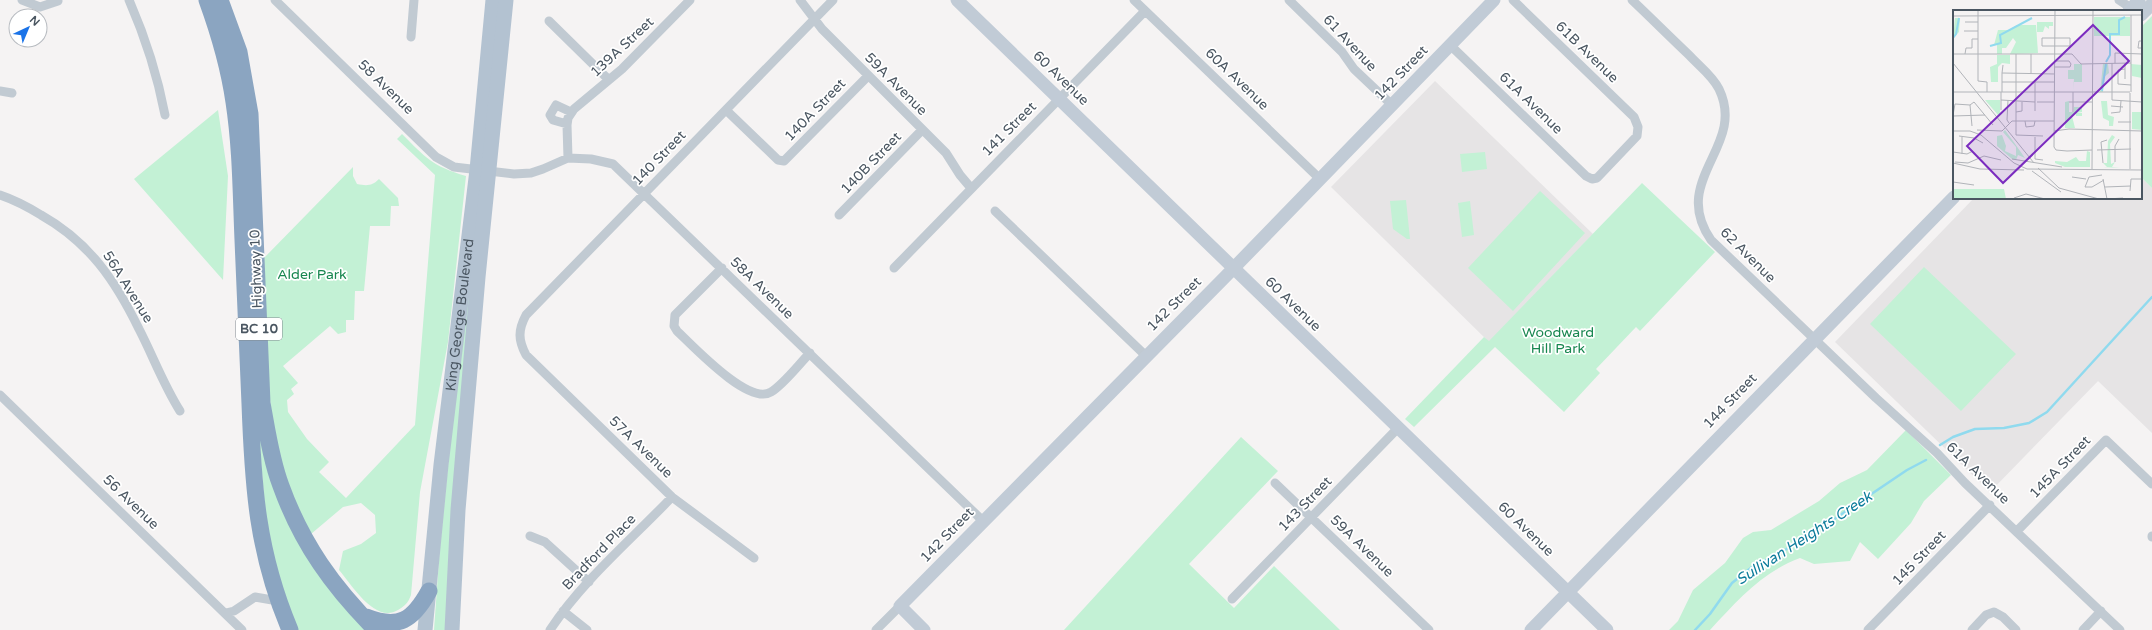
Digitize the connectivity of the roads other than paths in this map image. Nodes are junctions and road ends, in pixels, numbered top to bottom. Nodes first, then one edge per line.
1 (22, 0) edge
2 (129, 0) edge
3 (207, 0) edge
4 (220, 0) edge
5 (275, 0) edge
6 (414, 0) edge
7 (493, 0) edge
8 (506, 0) edge
9 (690, 0) edge
10 (800, 0) edge
11 (833, 0) edge
12 (957, 0) edge
13 (1134, 0) edge
14 (1289, 0) edge
15 (1494, 0) edge
16 (1513, 0) edge
17 (1632, 0) edge
18 (2119, 0) edge
19 (58, 1) dead end
20 (2152, 4) edge
21 (2135, 8) edge
22 (1145, 11) junction
23 (814, 19) junction
24 (550, 21) dead end
25 (411, 37) dead end
26 (1450, 45) junction
27 (868, 76) junction
28 (608, 79) junction
29 (0, 91) edge
30 (12, 93) dead end
31 (1059, 98) junction
32 (1392, 105) junction
33 (726, 110) junction
34 (572, 112) junction
35 (165, 115) dead end
36 (567, 124) junction
37 (922, 130) junction
38 (568, 158) junction
39 (483, 171) junction
40 (1320, 179) junction
41 (1592, 179) joint
42 (971, 188) junction
43 (644, 194) junction
44 (0, 195) edge
45 (1953, 198) edge
46 (995, 211) dead end
47 (839, 215) dead end
48 (722, 268) junction
49 (894, 268) dead end
50 (1234, 268) junction
51 (1814, 339) junction
52 (520, 344) joint
53 (810, 353) junction
54 (1145, 355) junction
55 (0, 395) edge
56 (180, 411) dead end
57 (1398, 428) junction
58 (1276, 483) dead end
59 (2152, 484) edge
60 (672, 497) junction
61 (1990, 505) junction
62 (1311, 518) junction
63 (983, 521) junction
64 (2017, 531) junction
65 (530, 536) dead end
66 (754, 558) dead end
67 (589, 582) junction
68 (429, 591) junction
69 (1567, 591) junction
70 (1232, 599) dead end
71 (270, 600) junction
72 (900, 606) junction
73 (563, 611) junction
74 (2101, 611) junction
75 (359, 612) junction
76 (226, 613) junction
77 (242, 630) edge
78 (290, 630) edge
79 (376, 630) edge
80 (425, 630) edge
81 (452, 630) edge
82 (550, 630) edge
83 (587, 630) edge
84 (876, 630) edge
85 (924, 630) edge
86 (1429, 630) edge
87 (1531, 630) edge
88 (1607, 630) edge
89 (1868, 630) edge
90 (1972, 630) edge
91 (2016, 630) edge
92 (2083, 630) edge
93 (2120, 630) edge

1 - 19 street
2 - 35 street
3 - 71 highway, Highway 10 / BC 10
4 - 75 highway, Highway 10 / BC 10
5 - 39 street, 58 Avenue
6 - 25 street
7 - 39 main road, King George Boulevard
8 - 39 main road, King George Boulevard
9 - 28 street, 139A Street
10 - 23 street, 59A Avenue
11 - 23 street, 140 Street
12 - 31 street, 60 Avenue
13 - 22 street, 60A Avenue
14 - 32 street, 61 Avenue
15 - 26 street, 142 Street
16 - 41 street, 61B Avenue
17 - 51 street, 62 Avenue
18 - 21 street
20 - 21 street
22 - 31 street, 141 Street
22 - 40 street, 60A Avenue
23 - 27 street, 59A Avenue
23 - 33 street, 140 Street
24 - 28 street
26 - 32 street, 142 Street
26 - 41 street, 61A Avenue
27 - 33 street, 140A Street
27 - 37 street, 59A Avenue
28 - 34 street, 139A Street
29 - 30 street
31 - 42 street, 141 Street
31 - 50 street, 60 Avenue
32 - 40 street, 142 Street
33 - 43 street, 140 Street
34 - 36 street, 139A Street
34 - 36 street
36 - 38 street, 139A Street
37 - 42 street, 59A Avenue
37 - 47 street, 140B Street
38 - 39 street, 58A Avenue
38 - 43 street, 58A Avenue
39 - 68 main road, King George Boulevard
39 - 81 main road, King George Boulevard
40 - 50 street, 142 Street
42 - 49 street, 141 Street
43 - 48 street, 58A Avenue
43 - 52 street, 140 Street
44 - 56 street, 56A Avenue
45 - 51 street, 144 Street
46 - 54 street
48 - 53 street, 58A Avenue
48 - 53 street
50 - 54 street, 142 Street
50 - 57 street, 60 Avenue
51 - 61 street, 61A Avenue
51 - 69 street, 144 Street
52 - 60 street, 57A Avenue
53 - 63 street, 58A Avenue
54 - 63 street, 142 Street
55 - 76 street, 56 Avenue
57 - 62 street, 143 Street
57 - 69 street, 60 Avenue
58 - 62 street, 59A Avenue
59 - 64 street, 145A Street
60 - 66 street, 57A Avenue
60 - 67 street, Bradford Place
61 - 64 street, 61A Avenue
61 - 89 street, 145 Street
62 - 70 street, 143 Street
62 - 86 street, 59A Avenue
63 - 72 street, 142 Street
64 - 74 street, 61A Avenue
65 - 67 street
67 - 73 street, Bradford Place
68 - 75 highway
68 - 80 main road, King George Boulevard
69 - 87 street, 144 Street
69 - 88 street, 60 Avenue
71 - 76 street
71 - 78 highway, Highway 10 / BC 10
72 - 84 street, 142 Street
72 - 85 street
73 - 82 street, Bradford Place
73 - 83 street
74 - 92 street
74 - 93 street, 61A Avenue
75 - 79 highway, Highway 10 / BC 10
76 - 77 street, 56 Avenue
90 - 91 street

